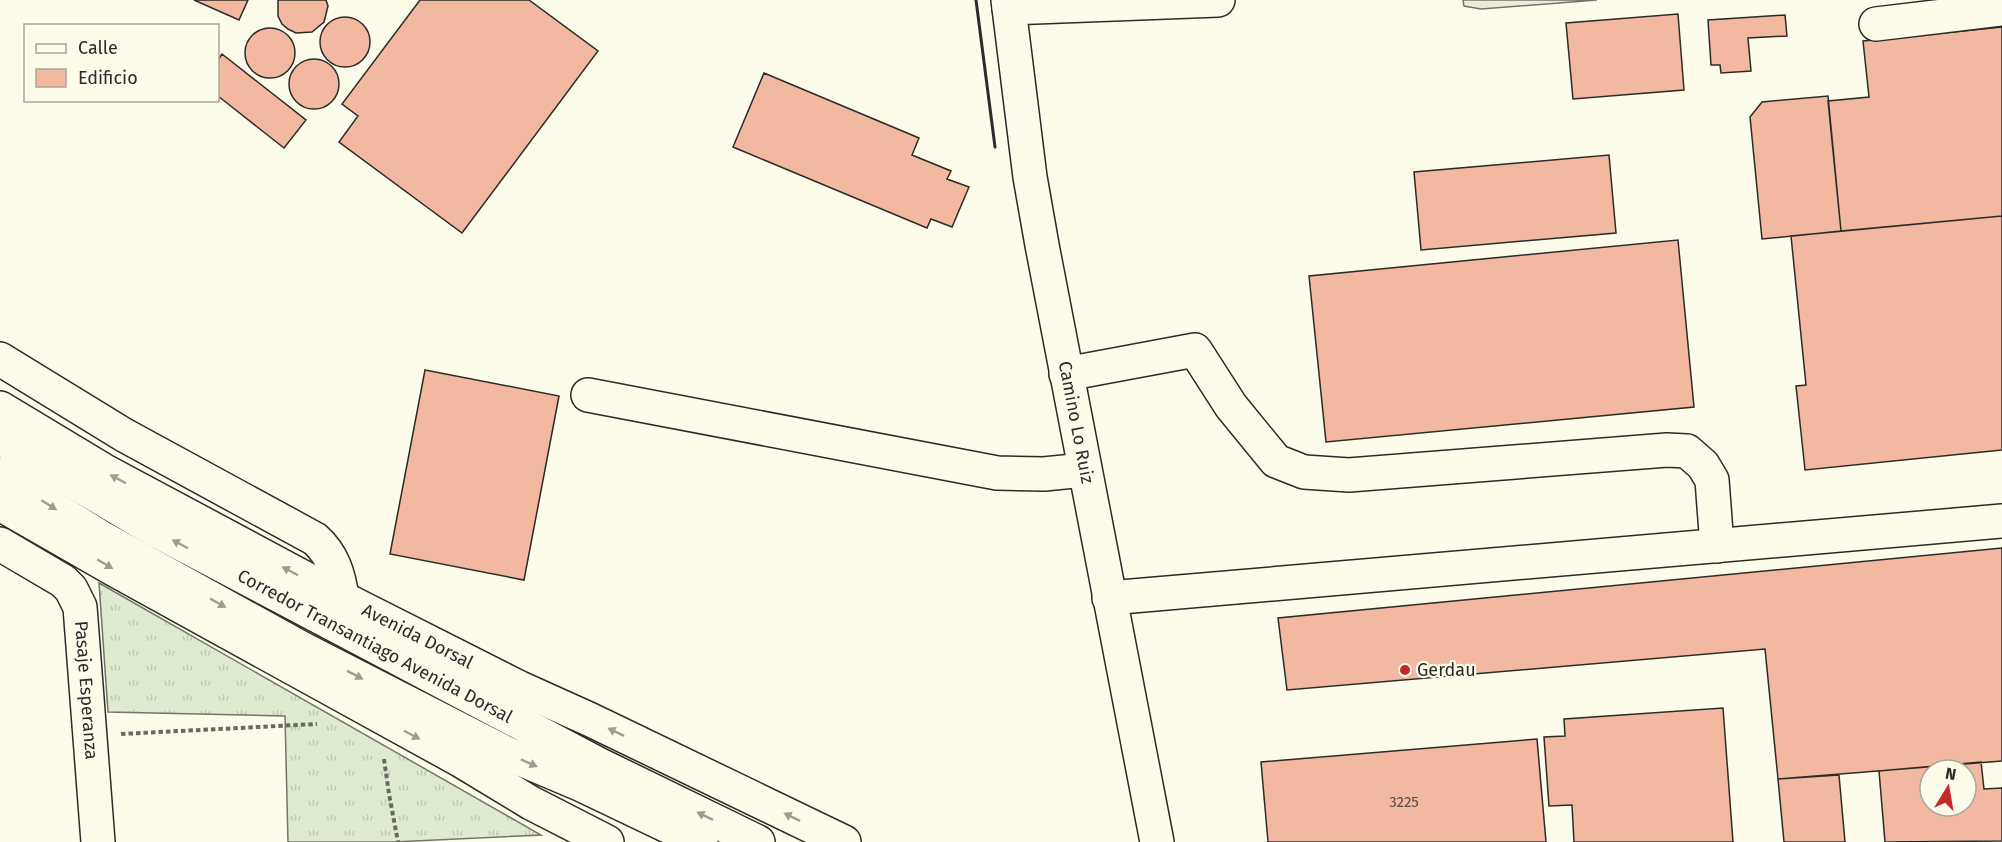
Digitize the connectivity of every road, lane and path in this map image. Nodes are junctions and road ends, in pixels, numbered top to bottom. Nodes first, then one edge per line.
1 (1218, 0) edge
2 (1009, 4) edge
3 (2002, 9) edge
4 (1876, 24) dead end
5 (0, 359) edge
6 (1066, 374) junction
7 (588, 395) dead end
8 (0, 408) edge
9 (0, 438) edge
10 (1084, 470) junction
11 (0, 474) edge
12 (0, 504) edge
13 (2002, 521) edge
14 (0, 544) edge
15 (1717, 546) junction
16 (342, 598) junction
17 (1109, 598) junction
18 (318, 724) dead end
19 (90, 735) junction
20 (384, 759) dead end
21 (98, 842) edge
22 (398, 842) edge
23 (607, 842) edge
24 (701, 842) edge
25 (758, 842) edge
26 (844, 842) edge
27 (1157, 842) edge

1 - 2 main road
2 - 6 main road, Camino Lo Ruiz
3 - 4 main road
5 - 16 main road
6 - 10 main road, Camino Lo Ruiz
6 - 15 main road
7 - 10 main road
16 -> 8 main road, Avenida Dorsal
25 -> 9 main road, Corredor Transantiago Avenida Dorsal
10 - 17 main road, Camino Lo Ruiz
11 -> 24 main road, Corredor Transantiago Avenida Dorsal
12 -> 23 main road
13 - 15 main road
14 - 19 main road, Pasaje Esperanza
15 - 17 main road
26 -> 16 main road, Avenida Dorsal
17 - 27 main road, Camino Lo Ruiz
18 - 19 path
19 - 21 main road, Pasaje Esperanza
20 - 22 path

